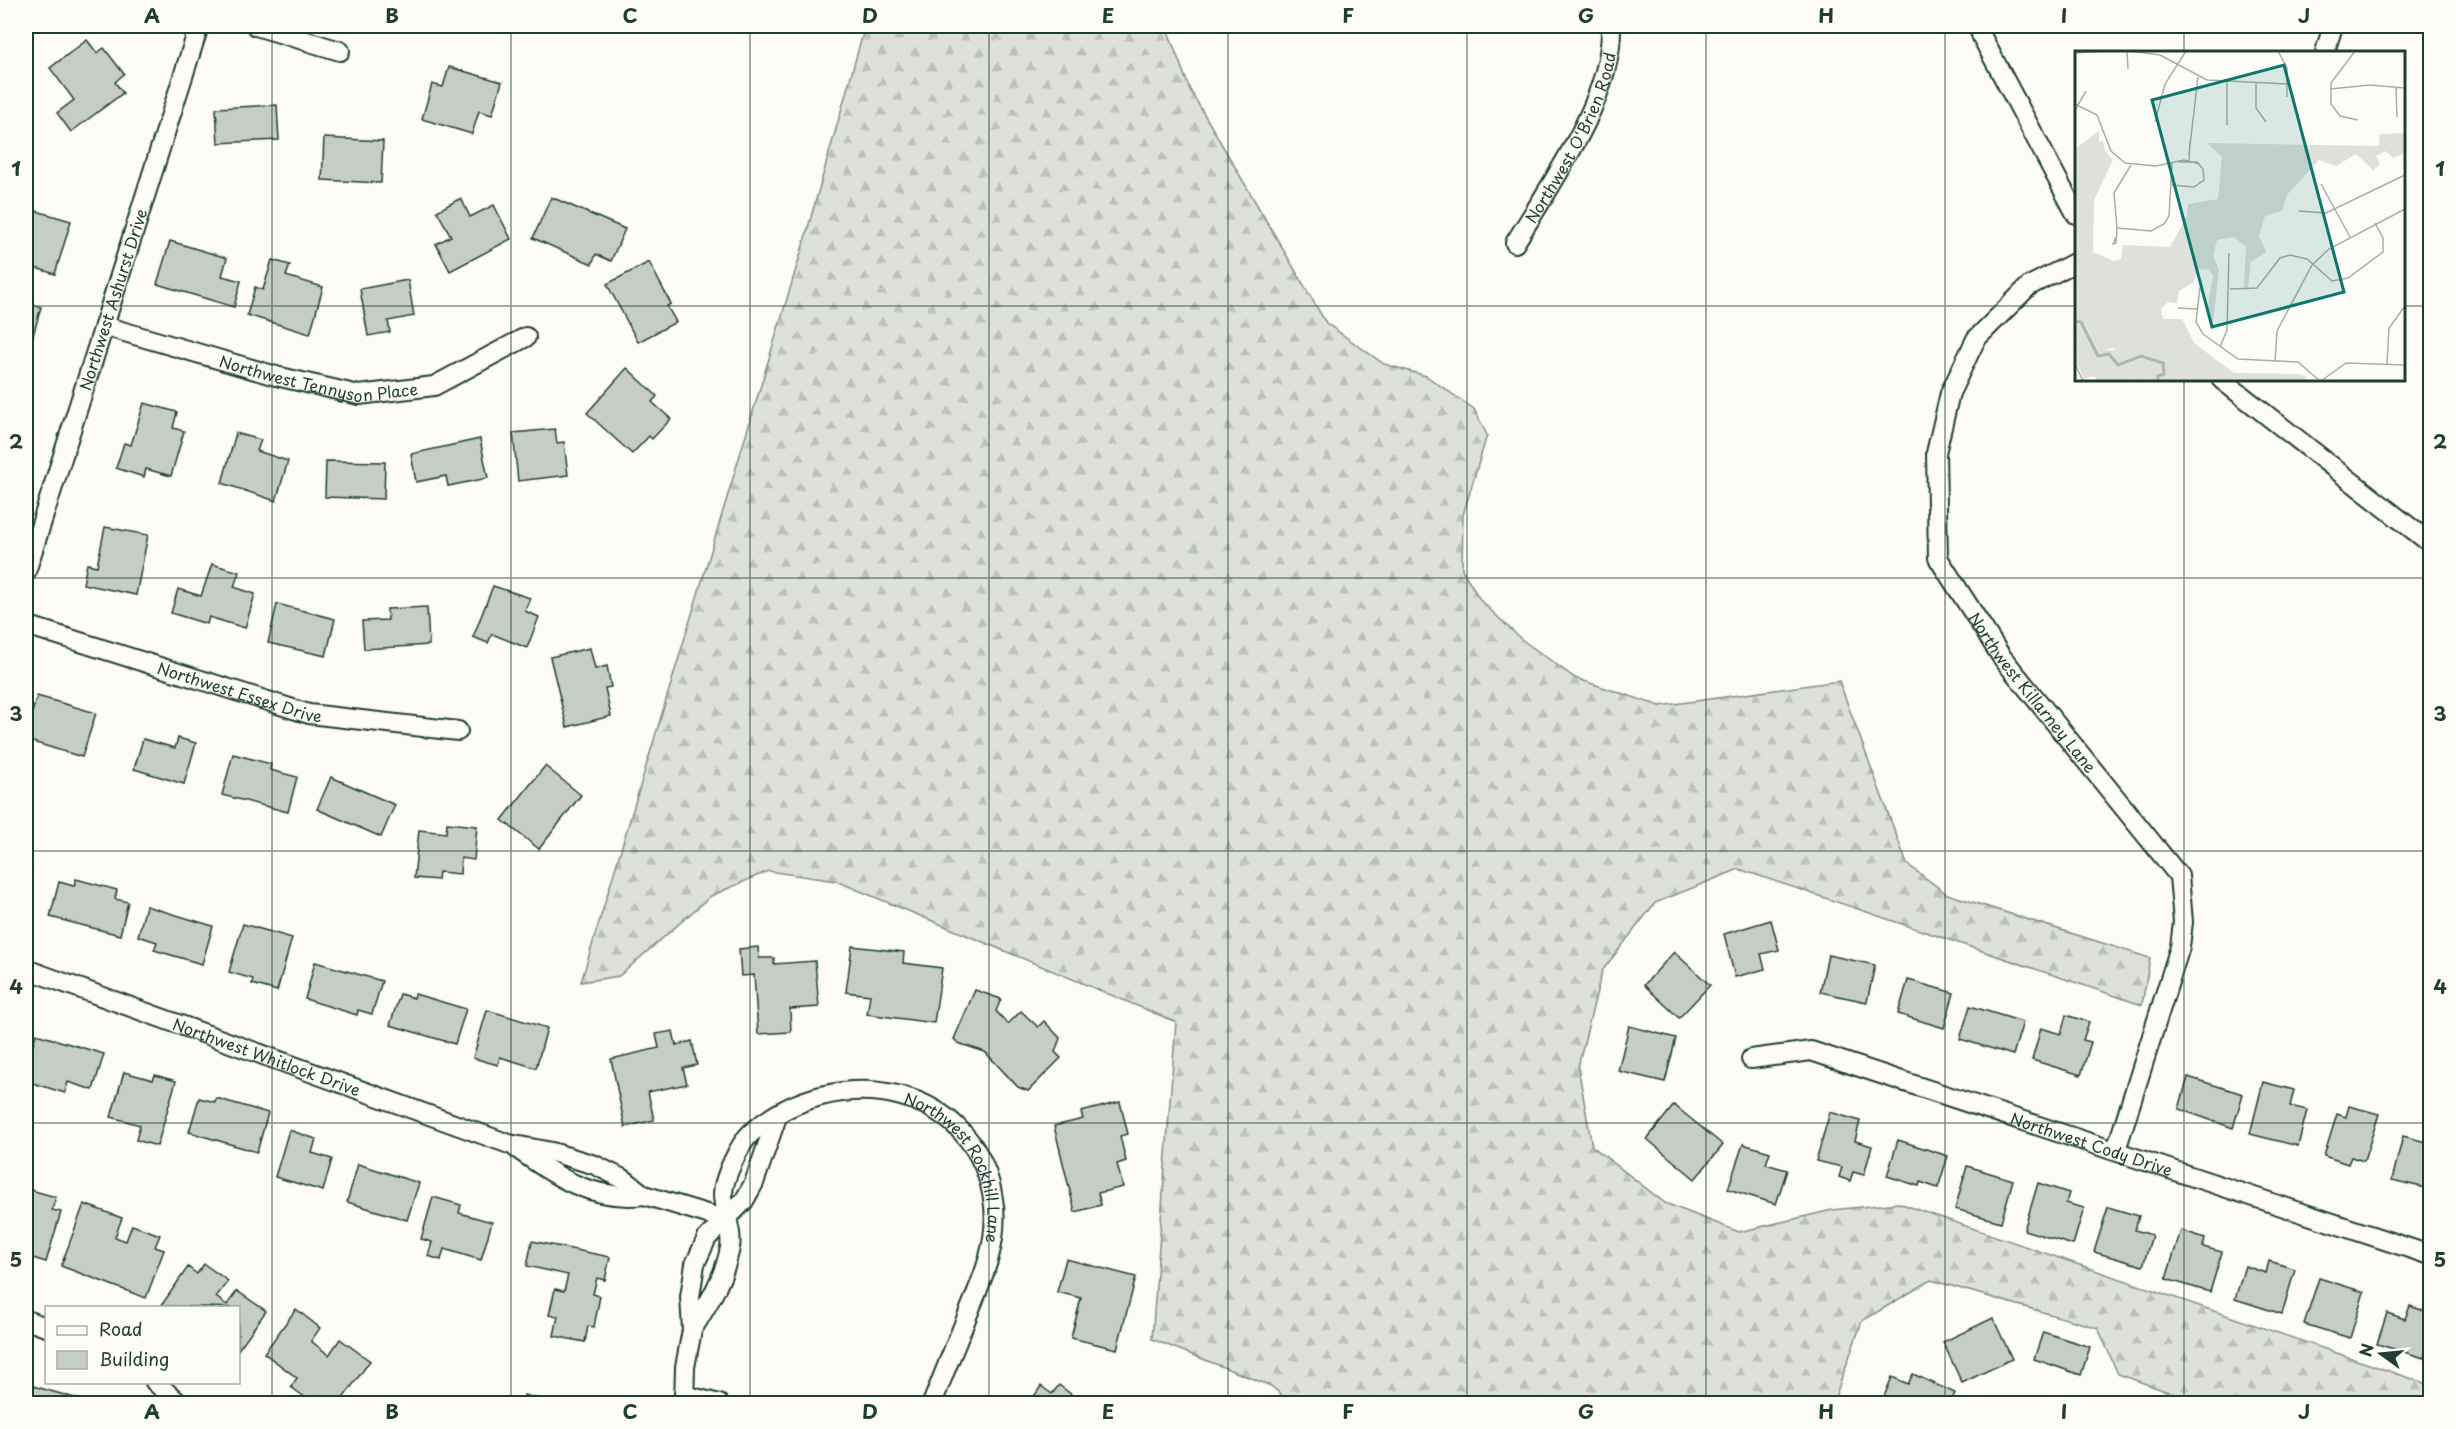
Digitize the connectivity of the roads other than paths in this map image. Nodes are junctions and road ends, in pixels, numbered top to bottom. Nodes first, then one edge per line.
1 (199, 26) edge
2 (256, 26) edge
3 (1611, 26) edge
4 (1978, 26) edge
5 (2333, 26) edge
6 (340, 51) dead end
7 (2325, 51) edge
8 (2075, 212) edge
9 (1515, 243) dead end
10 (2075, 262) edge
11 (104, 326) junction
12 (526, 337) dead end
13 (2223, 381) edge
14 (2430, 543) edge
15 (26, 572) edge
16 (26, 625) edge
17 (458, 731) dead end
18 (26, 969) edge
19 (1751, 1059) dead end
20 (778, 1114) junction
21 (509, 1144) junction
22 (2116, 1150) junction
23 (644, 1195) junction
24 (728, 1220) junction
25 (2430, 1254) edge
26 (26, 1320) edge
27 (45, 1327) edge
28 (692, 1330) junction
29 (156, 1384) edge
30 (684, 1399) edge
31 (180, 1404) edge
32 (719, 1404) edge
33 (932, 1404) edge

1 - 11 street, Northwest Ashurst Drive
2 - 6 street
3 - 9 street, Northwest O'Brien Road
4 - 8 street
5 - 7 street
10 - 22 street, Northwest Killarney Lane
11 - 12 street, Northwest Tennyson Place
11 - 15 street, Northwest Ashurst Drive
13 - 14 street
16 - 17 street, Northwest Essex Drive
18 - 21 street, Northwest Whitlock Drive
19 - 22 street, Northwest Cody Drive
20 - 24 street
20 - 24 street, Northwest Rockhill Lane
20 - 33 street, Northwest Rockhill Lane
21 - 23 street, Northwest Whitlock Drive
21 - 23 street, Northwest Whitlock Drive
22 - 25 street, Northwest Cody Drive
23 - 24 street, Northwest Whitlock Drive
24 - 28 street, Northwest Rockhill Lane
24 - 28 street
26 - 27 street
28 - 30 street
29 - 31 street
30 - 32 street

